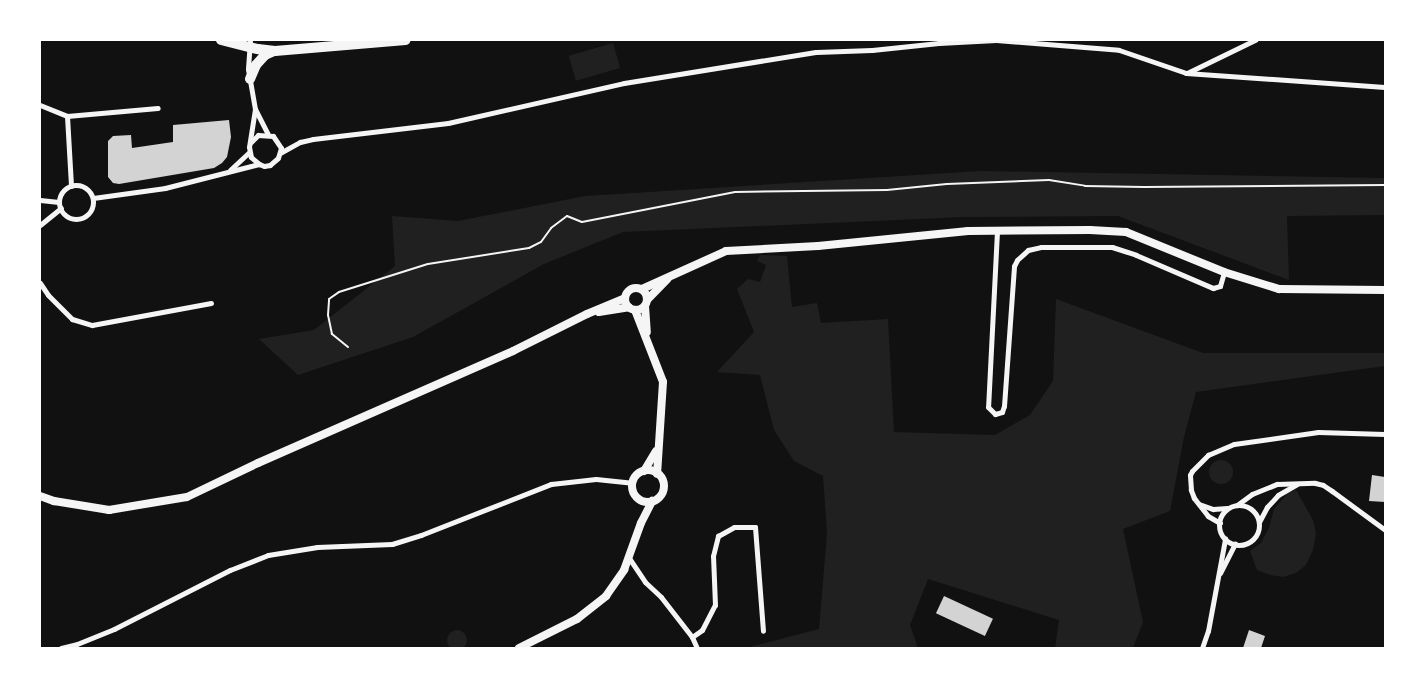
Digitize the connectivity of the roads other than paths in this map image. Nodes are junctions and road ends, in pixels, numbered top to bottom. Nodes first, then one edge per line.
1 (221, 40) edge
2 (406, 40) edge
3 (1255, 40) edge
4 (250, 44) edge
5 (275, 50) junction
6 (1186, 73) junction
7 (250, 80) junction
8 (1385, 87) edge
9 (40, 104) edge
10 (158, 108) dead end
11 (255, 109) junction
12 (67, 116) junction
13 (268, 134) junction
14 (251, 142) junction
15 (249, 152) junction
16 (280, 153) junction
17 (259, 164) junction
18 (223, 173) junction
19 (71, 186) junction
20 (92, 198) junction
21 (40, 200) edge
22 (60, 205) junction
23 (40, 225) edge
24 (997, 231) junction
25 (1224, 272) junction
26 (672, 274) junction
27 (40, 283) edge
28 (642, 289) junction
29 (1385, 290) edge
30 (625, 298) junction
31 (646, 302) junction
32 (211, 304) dead end
33 (632, 308) junction
34 (587, 314) junction
35 (647, 339) junction
36 (1385, 434) edge
37 (657, 449) junction
38 (644, 471) junction
39 (657, 474) junction
40 (632, 483) junction
41 (1300, 483) junction
42 (40, 496) edge
43 (641, 501) junction
44 (652, 501) junction
45 (1199, 504) junction
46 (1237, 506) junction
47 (1228, 508) junction
48 (641, 522) junction
49 (1259, 522) junction
50 (1220, 523) junction
51 (1385, 530) edge
52 (1225, 539) junction
53 (1235, 544) junction
54 (629, 558) junction
55 (1218, 578) junction
56 (763, 631) dead end
57 (692, 637) junction
58 (61, 648) edge
59 (519, 648) edge
60 (697, 648) edge
61 (1202, 648) edge

1 - 4 main road
2 - 5 main road
3 - 6 street
4 - 5 main road
4 - 7 street
5 - 7 main road
6 - 8 street
6 - 16 street
7 - 11 street
9 - 12 street
10 - 12 street
11 - 13 street
11 - 14 street
12 - 19 street
13 - 14 street
13 - 16 street
14 - 15 street
15 - 17 street
15 - 18 street
16 - 17 street
17 - 18 street
18 - 20 street
19 - 20 street
19 - 22 street
20 - 22 street
21 - 22 street
22 - 23 street
24 - 25 street
24 - 25 street
24 - 26 street
25 - 29 street
26 - 28 street
26 - 31 street
27 - 32 street
28 - 30 street
28 - 31 street
30 - 33 street
30 - 34 street
31 - 33 street
31 - 35 street
33 - 34 street
33 - 35 street
34 - 42 street
35 - 37 street
36 - 45 street
37 - 38 street
37 - 39 street
38 - 39 street
38 - 40 street
39 - 44 street
40 - 43 street
40 - 58 street
41 - 46 street
41 - 49 street
41 - 51 street
43 - 44 street
43 - 48 street
44 - 48 street
45 - 47 street
45 - 50 street
46 - 47 street
46 - 49 street
47 - 50 street
48 - 54 street
49 - 53 street
50 - 52 street
52 - 53 street
52 - 55 street
53 - 55 street
54 - 57 street
54 - 59 street
55 - 61 street
56 - 57 street
57 - 60 street

